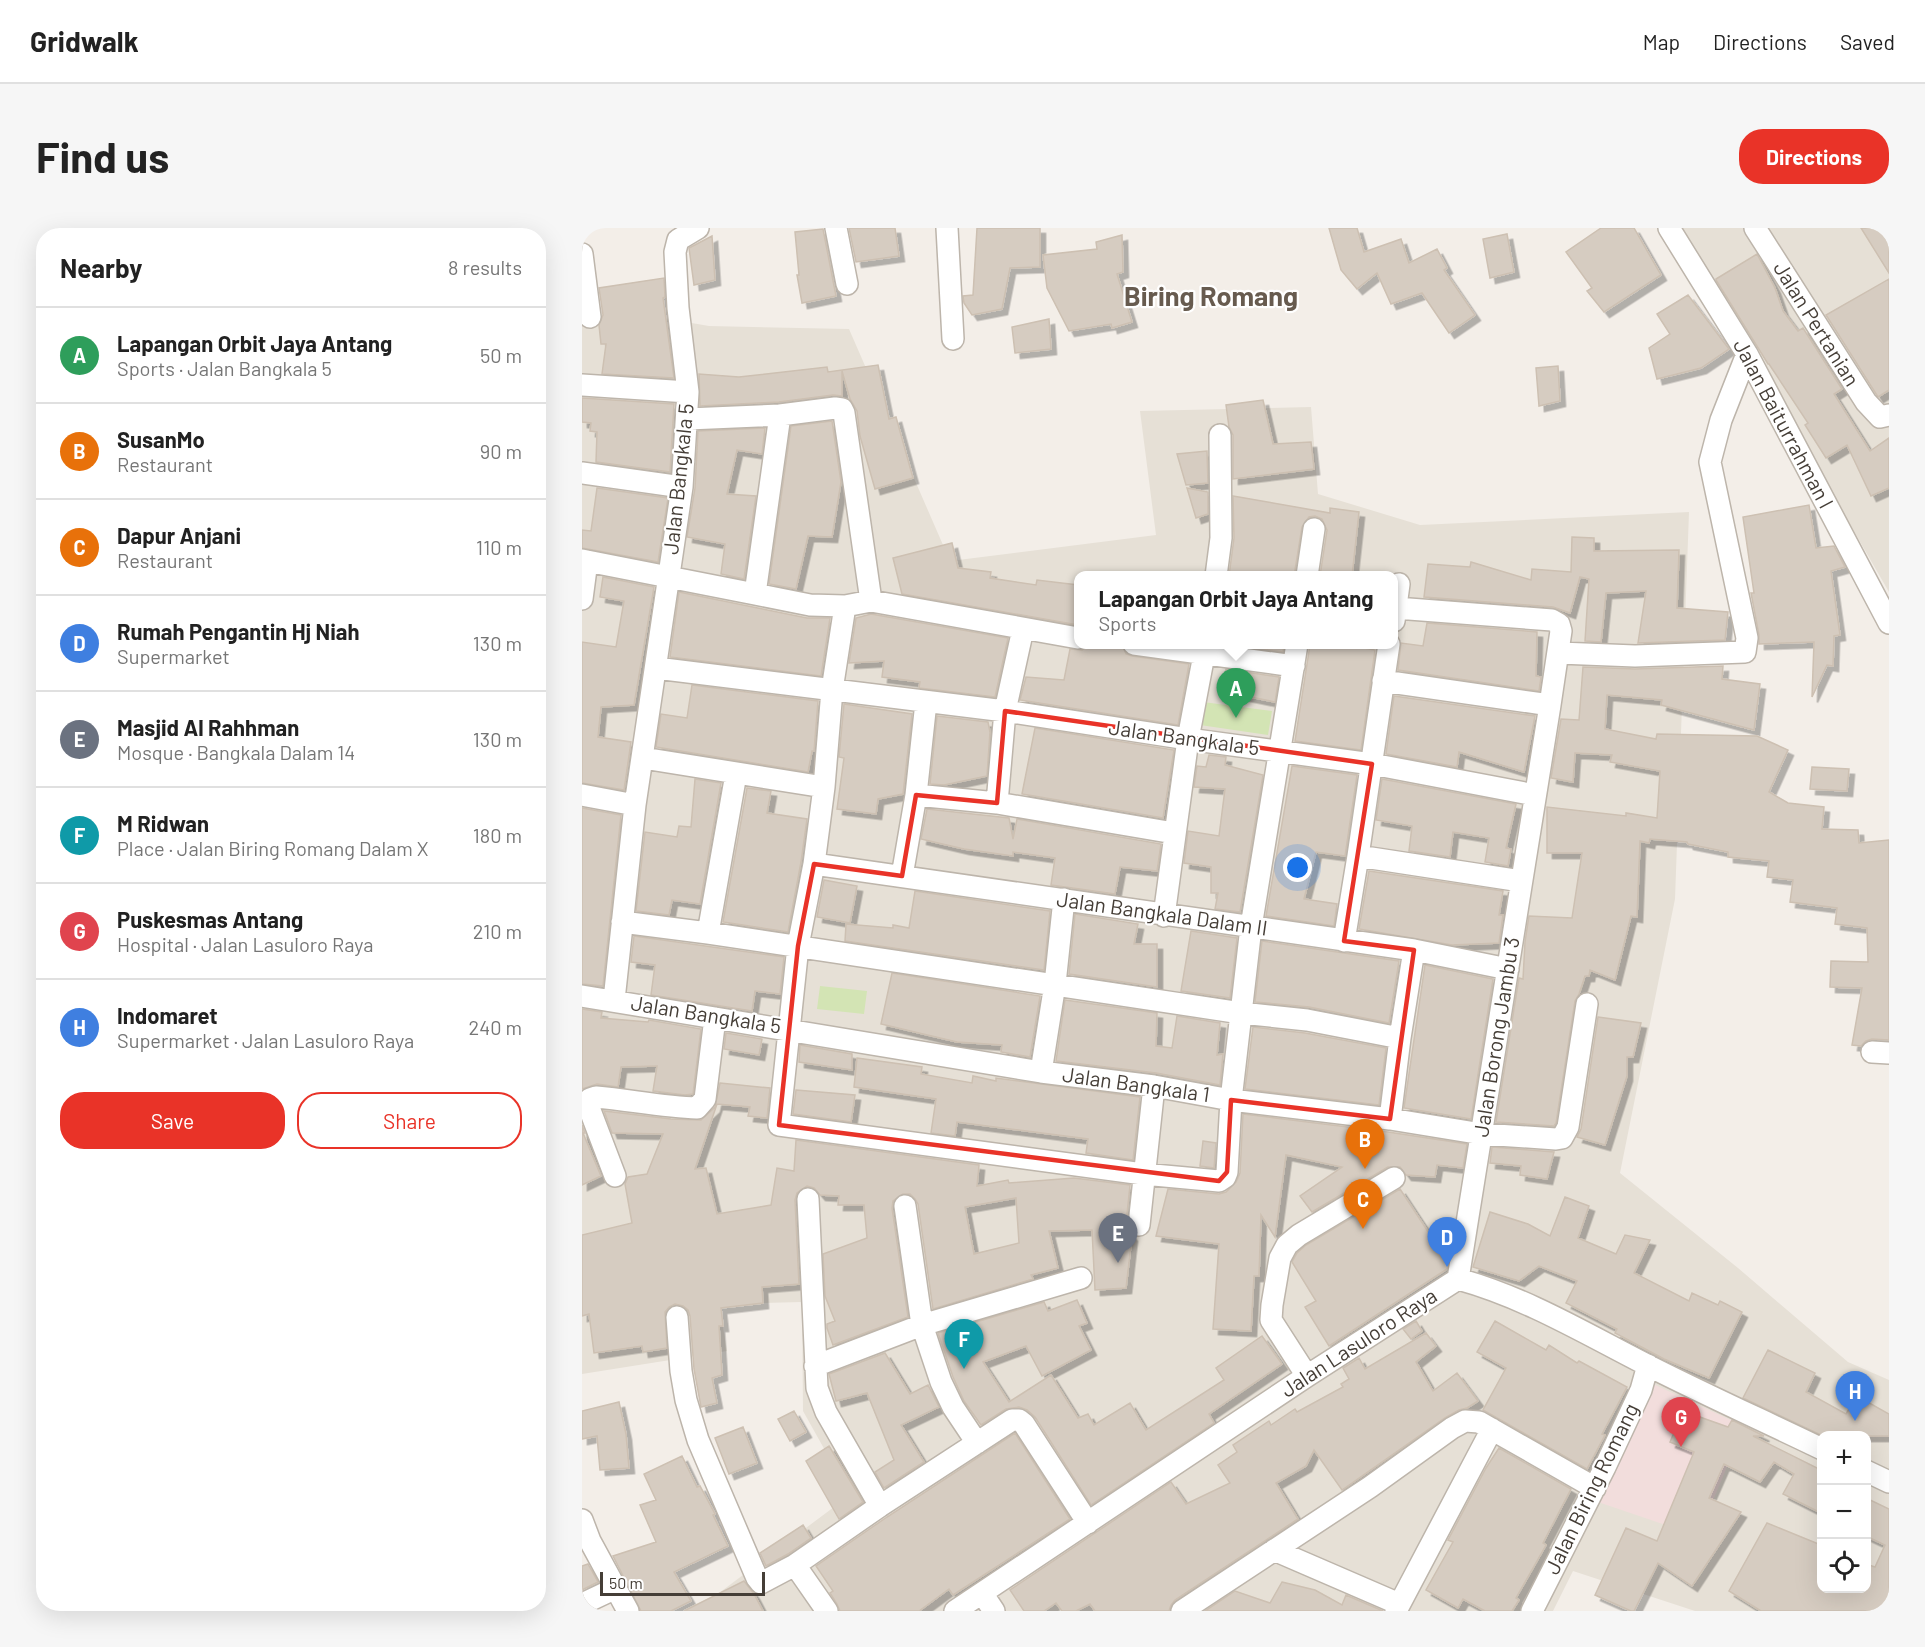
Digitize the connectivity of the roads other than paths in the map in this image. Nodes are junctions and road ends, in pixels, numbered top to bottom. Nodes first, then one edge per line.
1 (698, 228) edge
2 (836, 228) edge
3 (948, 228) edge
4 (1669, 228) edge
5 (1755, 228) edge
6 (582, 254) edge
7 (848, 284) dead end
8 (590, 317) dead end
9 (953, 339) dead end
10 (1747, 354) junction
11 (582, 385) edge
12 (688, 392) junction
13 (780, 415) junction
14 (1885, 416) edge
15 (688, 419) junction
16 (1220, 435) dead end
17 (582, 473) edge
18 (682, 487) junction
19 (1314, 529) dead end
20 (585, 561) edge
21 (1217, 571) edge
22 (1308, 571) edge
23 (668, 576) junction
24 (1399, 584) dead end
25 (1398, 592) edge
26 (755, 594) junction
27 (582, 598) edge
28 (872, 601) junction
29 (844, 606) junction
30 (1398, 615) edge
31 (1889, 623) edge
32 (1023, 629) junction
33 (1074, 637) edge
34 (1205, 649) edge
35 (1296, 649) edge
36 (1388, 649) edge
37 (1558, 653) junction
38 (1294, 666) junction
39 (656, 668) junction
40 (1383, 681) junction
41 (832, 690) junction
42 (926, 702) junction
43 (1550, 705) junction
44 (1005, 711) junction
45 (1188, 739) junction
46 (1280, 752) junction
47 (643, 758) junction
48 (1372, 764) junction
49 (736, 774) junction
50 (824, 787) junction
51 (582, 795) edge
52 (916, 795) junction
53 (1535, 795) junction
54 (997, 803) junction
55 (635, 805) junction
56 (1174, 833) junction
57 (1358, 856) junction
58 (814, 864) junction
59 (902, 876) junction
60 (1521, 881) junction
61 (1064, 900) junction
62 (1164, 916) junction
63 (622, 922) junction
64 (1251, 927) junction
65 (708, 933) junction
66 (1344, 941) junction
67 (798, 946) junction
68 (1414, 950) junction
69 (1508, 969) junction
70 (1054, 984) junction
71 (582, 996) edge
72 (614, 1000) junction
73 (1587, 1004) dead end
74 (1241, 1013) junction
75 (715, 1018) junction
76 (790, 1030) junction
77 (1400, 1038) junction
78 (1041, 1071) junction
79 (1154, 1086) junction
80 (1231, 1100) junction
81 (1390, 1119) junction
82 (1482, 1134) junction
83 (1143, 1174) junction
84 (615, 1176) dead end
85 (1394, 1178) dead end
86 (808, 1199) dead end
87 (905, 1206) dead end
88 (1139, 1225) dead end
89 (1081, 1278) dead end
90 (1458, 1279) junction
91 (677, 1317) dead end
92 (922, 1325) junction
93 (1648, 1365) junction
94 (815, 1366) junction
95 (1308, 1376) junction
96 (1492, 1429) junction
97 (977, 1443) junction
98 (1817, 1447) edge
99 (1871, 1473) edge
100 (1889, 1482) edge
101 (1595, 1488) junction
102 (880, 1506) junction
103 (582, 1520) edge
104 (1088, 1523) junction
105 (1274, 1550) junction
106 (795, 1565) junction
107 (616, 1588) junction
108 (982, 1593) junction
109 (582, 1604) edge
110 (1397, 1608) edge
111 (628, 1611) edge
112 (827, 1611) edge
113 (955, 1611) edge
114 (994, 1611) edge
115 (1182, 1611) edge
116 (1532, 1611) edge

1 - 12 street, Jalan Bangkala 5
2 - 7 street
3 - 9 street
4 - 10 street, Jalan Baiturrahman I
5 - 14 street, Jalan Pertanian
6 - 8 street
10 - 31 street, Jalan Baiturrahman I
10 - 37 street
11 - 12 street
12 - 15 street, Jalan Bangkala 5
13 - 15 street
13 - 26 street
13 - 28 street
15 - 18 street, Jalan Bangkala 5
16 - 21 street
17 - 18 street
18 - 23 street, Jalan Bangkala 5
19 - 22 street
20 - 23 street
20 - 27 street
23 - 26 street
23 - 39 street, Jalan Bangkala 5
24 - 25 street
26 - 29 street
28 - 29 street
28 - 32 street
29 - 41 street
30 - 37 street, Jalan Borong Jambu 3
32 - 33 street
32 - 44 street
34 - 38 street
34 - 45 street
35 - 38 street
36 - 40 street
37 - 43 street, Jalan Borong Jambu 3
38 - 46 street
39 - 41 street, Jalan Bangkala 5
39 - 47 street, Jalan Bangkala 5
40 - 43 street
40 - 48 street
41 - 42 street, Jalan Bangkala 5
41 - 50 street, Jalan Bangkala 5
42 - 44 street, Jalan Bangkala 5
42 - 52 street
43 - 53 street, Jalan Borong Jambu 3
44 - 45 street, Jalan Bangkala 5
44 - 54 street
45 - 46 street, Jalan Bangkala 5
45 - 56 street
46 - 48 street, Jalan Bangkala 5
46 - 64 street
47 - 49 street
47 - 55 street, Jalan Bangkala 5
48 - 53 street, Jalan Bangkala 5
48 - 57 street
49 - 50 street
49 - 65 street
50 - 58 street, Jalan Bangkala 5
51 - 55 street
52 - 54 street
52 - 59 street
53 - 60 street, Jalan Borong Jambu 3
54 - 56 street
55 - 63 street, Jalan Bangkala 5
56 - 62 street
57 - 60 street
57 - 66 street
58 - 59 street, Jalan Bangkala Dalam II
58 - 67 street, Jalan Bangkala 5
59 - 61 street, Jalan Bangkala Dalam II
60 - 69 street, Jalan Borong Jambu 3
61 - 62 street, Jalan Bangkala Dalam II
61 - 70 street
62 - 64 street, Jalan Bangkala Dalam II
63 - 65 street
63 - 72 street, Jalan Bangkala 5
64 - 66 street, Jalan Bangkala Dalam II
64 - 74 street
65 - 67 street
66 - 68 street, Jalan Bangkala Dalam II
67 - 70 street
67 - 76 street, Jalan Bangkala 5
68 - 69 street, Jalan Bangkala Dalam II
68 - 77 street
69 - 82 street, Jalan Borong Jambu 3
70 - 74 street
70 - 78 street
71 - 72 street
72 - 75 street, Jalan Bangkala 5
73 - 82 street, Jalan Bangkala 1
74 - 77 street
74 - 80 street
75 - 76 street, Jalan Bangkala 5
75 - 84 street
76 - 78 street, Jalan Bangkala 1
76 - 83 street
77 - 81 street
78 - 79 street, Jalan Bangkala 1
79 - 80 street, Jalan Bangkala 1
79 - 83 street
80 - 81 street, Jalan Bangkala 1
80 - 83 street
81 - 82 street, Jalan Bangkala 1
82 - 90 street, Jalan Borong Jambu 3
83 - 88 street
85 - 95 street
86 - 94 street
87 - 92 street
89 - 92 street
90 - 93 street, Jalan Lasuloro Raya
90 - 95 street, Jalan Lasuloro Raya
91 - 106 street
92 - 94 street
92 - 97 street
93 - 98 street, Jalan Lasuloro Raya
93 - 101 street, Jalan Biring Romang
94 - 102 street
95 - 104 street, Jalan Lasuloro Raya
96 - 101 street
96 - 105 street
96 - 110 street
97 - 102 street
97 - 104 street
99 - 100 street
101 - 116 street, Jalan Biring Romang
102 - 106 street
103 - 107 street
104 - 108 street, Jalan Lasuloro Raya
105 - 110 street
105 - 115 street
106 - 112 street
107 - 109 street
107 - 111 street
108 - 113 street, Jalan Lasuloro Raya
108 - 114 street

